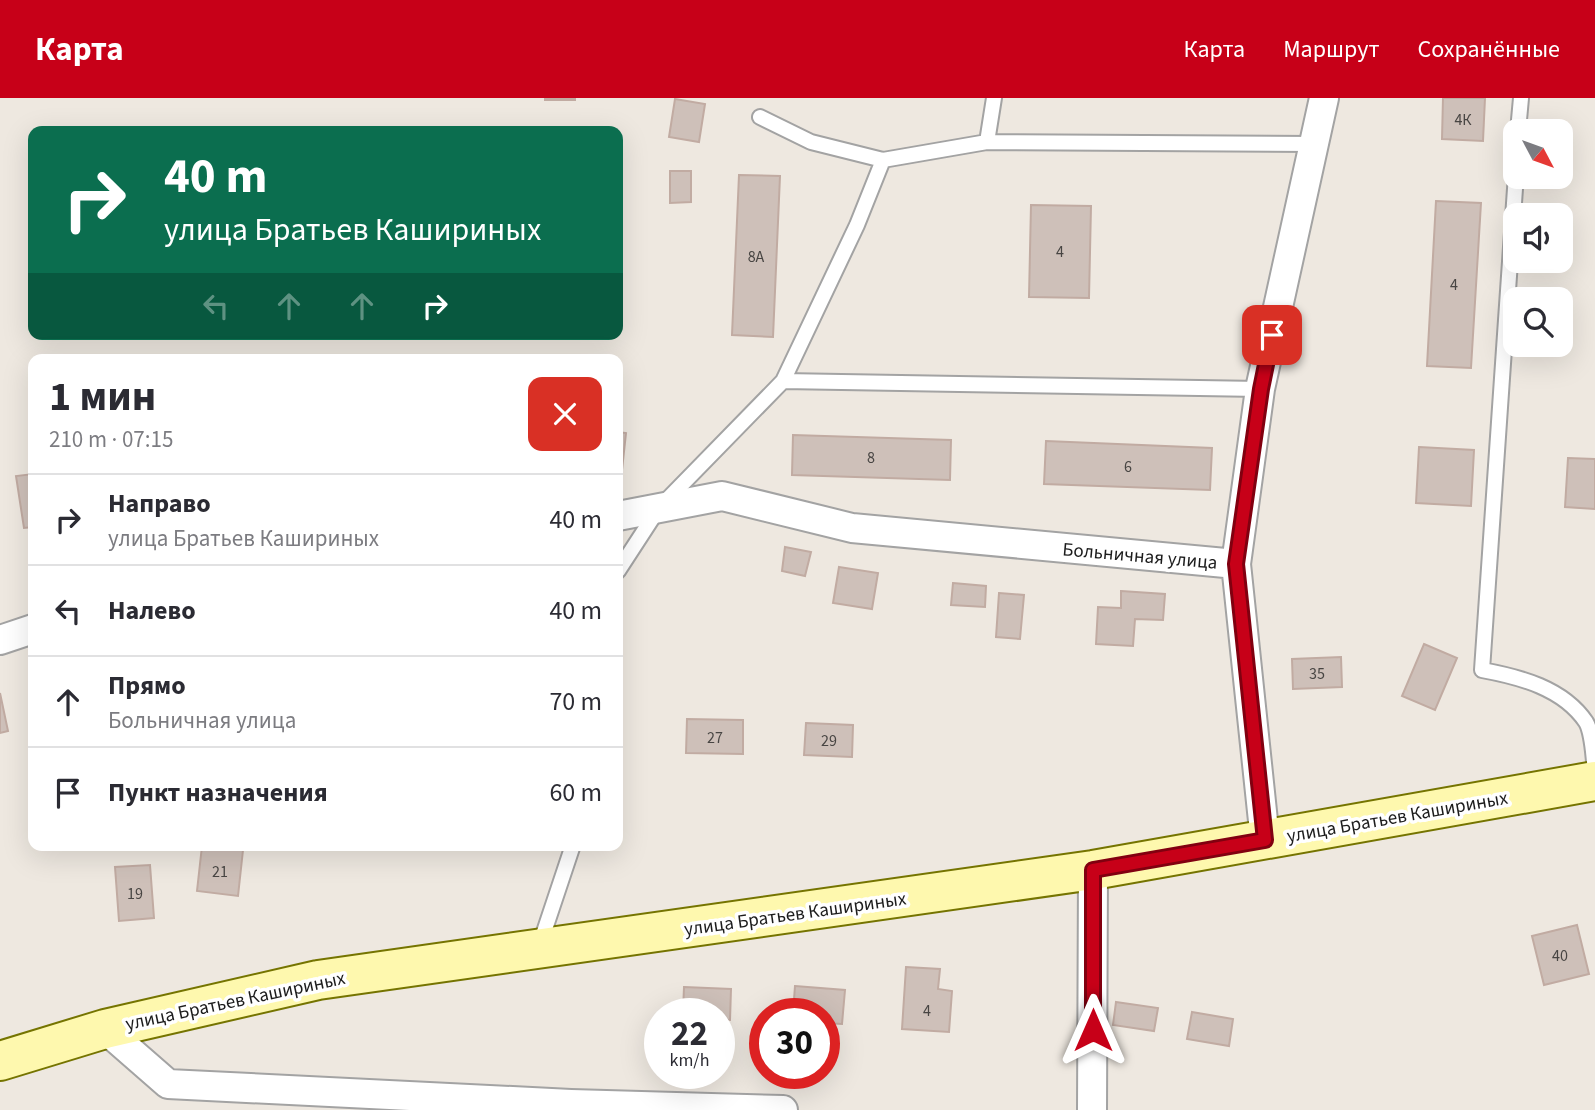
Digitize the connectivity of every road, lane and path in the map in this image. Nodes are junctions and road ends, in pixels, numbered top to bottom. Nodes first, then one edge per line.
1 (994, 98) edge
2 (1324, 98) edge
3 (1521, 98) edge
4 (760, 117) dead end
5 (1519, 119) edge
6 (987, 142) junction
7 (1314, 144) junction
8 (883, 160) junction
9 (1515, 189) edge
10 (783, 381) junction
11 (1261, 389) junction
12 (659, 508) junction
13 (623, 515) edge
14 (623, 563) edge
15 (1236, 564) junction
16 (28, 631) edge
17 (0, 640) edge
18 (1595, 770) edge
19 (1595, 781) edge
20 (1265, 840) junction
21 (571, 851) edge
22 (1093, 870) junction
23 (538, 950) junction
24 (105, 1029) junction
25 (0, 1061) edge
26 (783, 1110) edge
27 (1092, 1110) edge

1 - 6 lane
2 - 7 street, Больничная улица
3 - 5 lane
4 - 8 lane
6 - 7 lane
6 - 8 lane
7 - 11 street, Больничная улица
8 - 10 lane
9 - 18 lane
10 - 11 lane
10 - 12 lane
11 - 15 street, Больничная улица
12 - 13 street, Больничная улица
12 - 14 lane
12 - 15 street, Больничная улица
15 - 20 street
16 - 17 street
19 - 20 main road, улица Братьев Кашириных
20 - 22 main road, улица Братьев Кашириных
21 - 23 lane
22 - 23 main road, улица Братьев Кашириных
22 - 27 street
23 - 24 main road, улица Братьев Кашириных
24 - 25 main road, улица Братьев Кашириных
24 - 26 street

